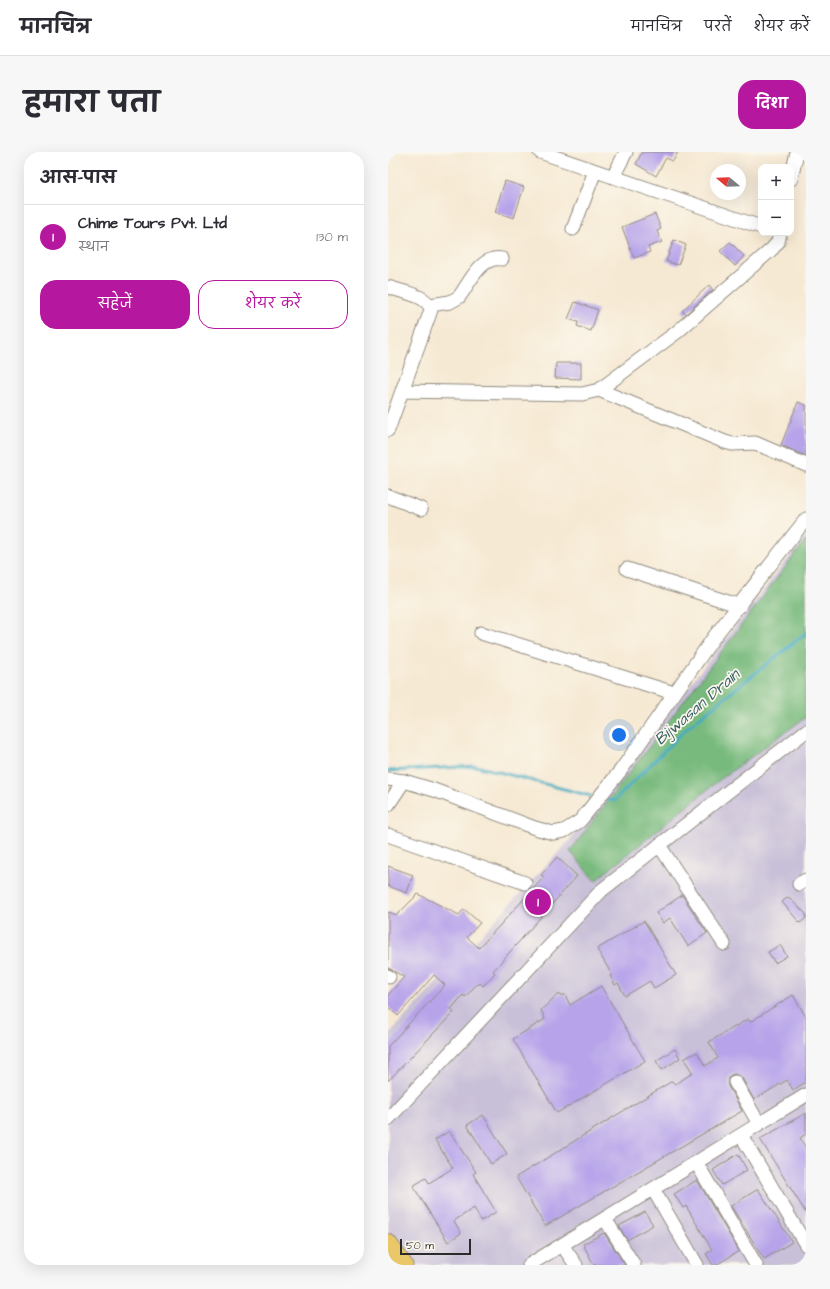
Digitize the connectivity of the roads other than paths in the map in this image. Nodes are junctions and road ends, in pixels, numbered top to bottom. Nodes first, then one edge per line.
1 (540, 152) edge
2 (626, 152) edge
3 (797, 152) edge
4 (572, 157) edge
5 (794, 166) edge
6 (595, 171) junction
7 (613, 177) junction
8 (758, 226) edge
9 (573, 229) dead end
10 (778, 236) edge
11 (502, 259) dead end
12 (388, 287) edge
13 (430, 305) junction
14 (599, 390) junction
15 (402, 391) junction
16 (388, 430) edge
17 (806, 465) edge
18 (388, 496) edge
19 (421, 509) dead end
20 (806, 519) edge
21 (627, 570) dead end
22 (740, 606) junction
23 (481, 633) dead end
24 (674, 693) junction
25 (806, 721) edge
26 (806, 731) edge
27 (388, 779) edge
28 (404, 781) junction
29 (388, 805) edge
30 (388, 835) edge
31 (659, 845) junction
32 (525, 883) dead end
33 (724, 944) dead end
34 (735, 1082) dead end
35 (806, 1095) edge
36 (388, 1109) edge
37 (388, 1119) edge
38 (759, 1124) junction
39 (741, 1135) junction
40 (696, 1162) junction
41 (653, 1189) junction
42 (605, 1219) junction
43 (388, 1243) edge
44 (562, 1245) junction
45 (806, 1245) edge
46 (404, 1265) edge
47 (529, 1265) edge
48 (576, 1265) edge
49 (634, 1265) edge
50 (697, 1265) edge
51 (756, 1265) edge

1 - 4 street
2 - 7 street
3 - 5 street
4 - 6 street
6 - 7 street
6 - 9 street
7 - 8 street
10 - 14 street
11 - 13 street
12 - 13 street
13 - 15 street
14 - 15 street
14 - 17 street
15 - 16 street
18 - 19 street
20 - 22 street
21 - 22 street
22 - 24 street
23 - 24 street
24 - 28 street
25 - 36 street
26 - 31 street
27 - 28 street
28 - 29 street
30 - 32 street
31 - 33 street
31 - 37 street
34 - 38 street
35 - 38 street
38 - 39 street
39 - 40 street
39 - 45 street
40 - 41 street
40 - 51 street
41 - 42 street
41 - 50 street
42 - 44 street
42 - 49 street
43 - 46 main road
44 - 47 street
44 - 48 street

